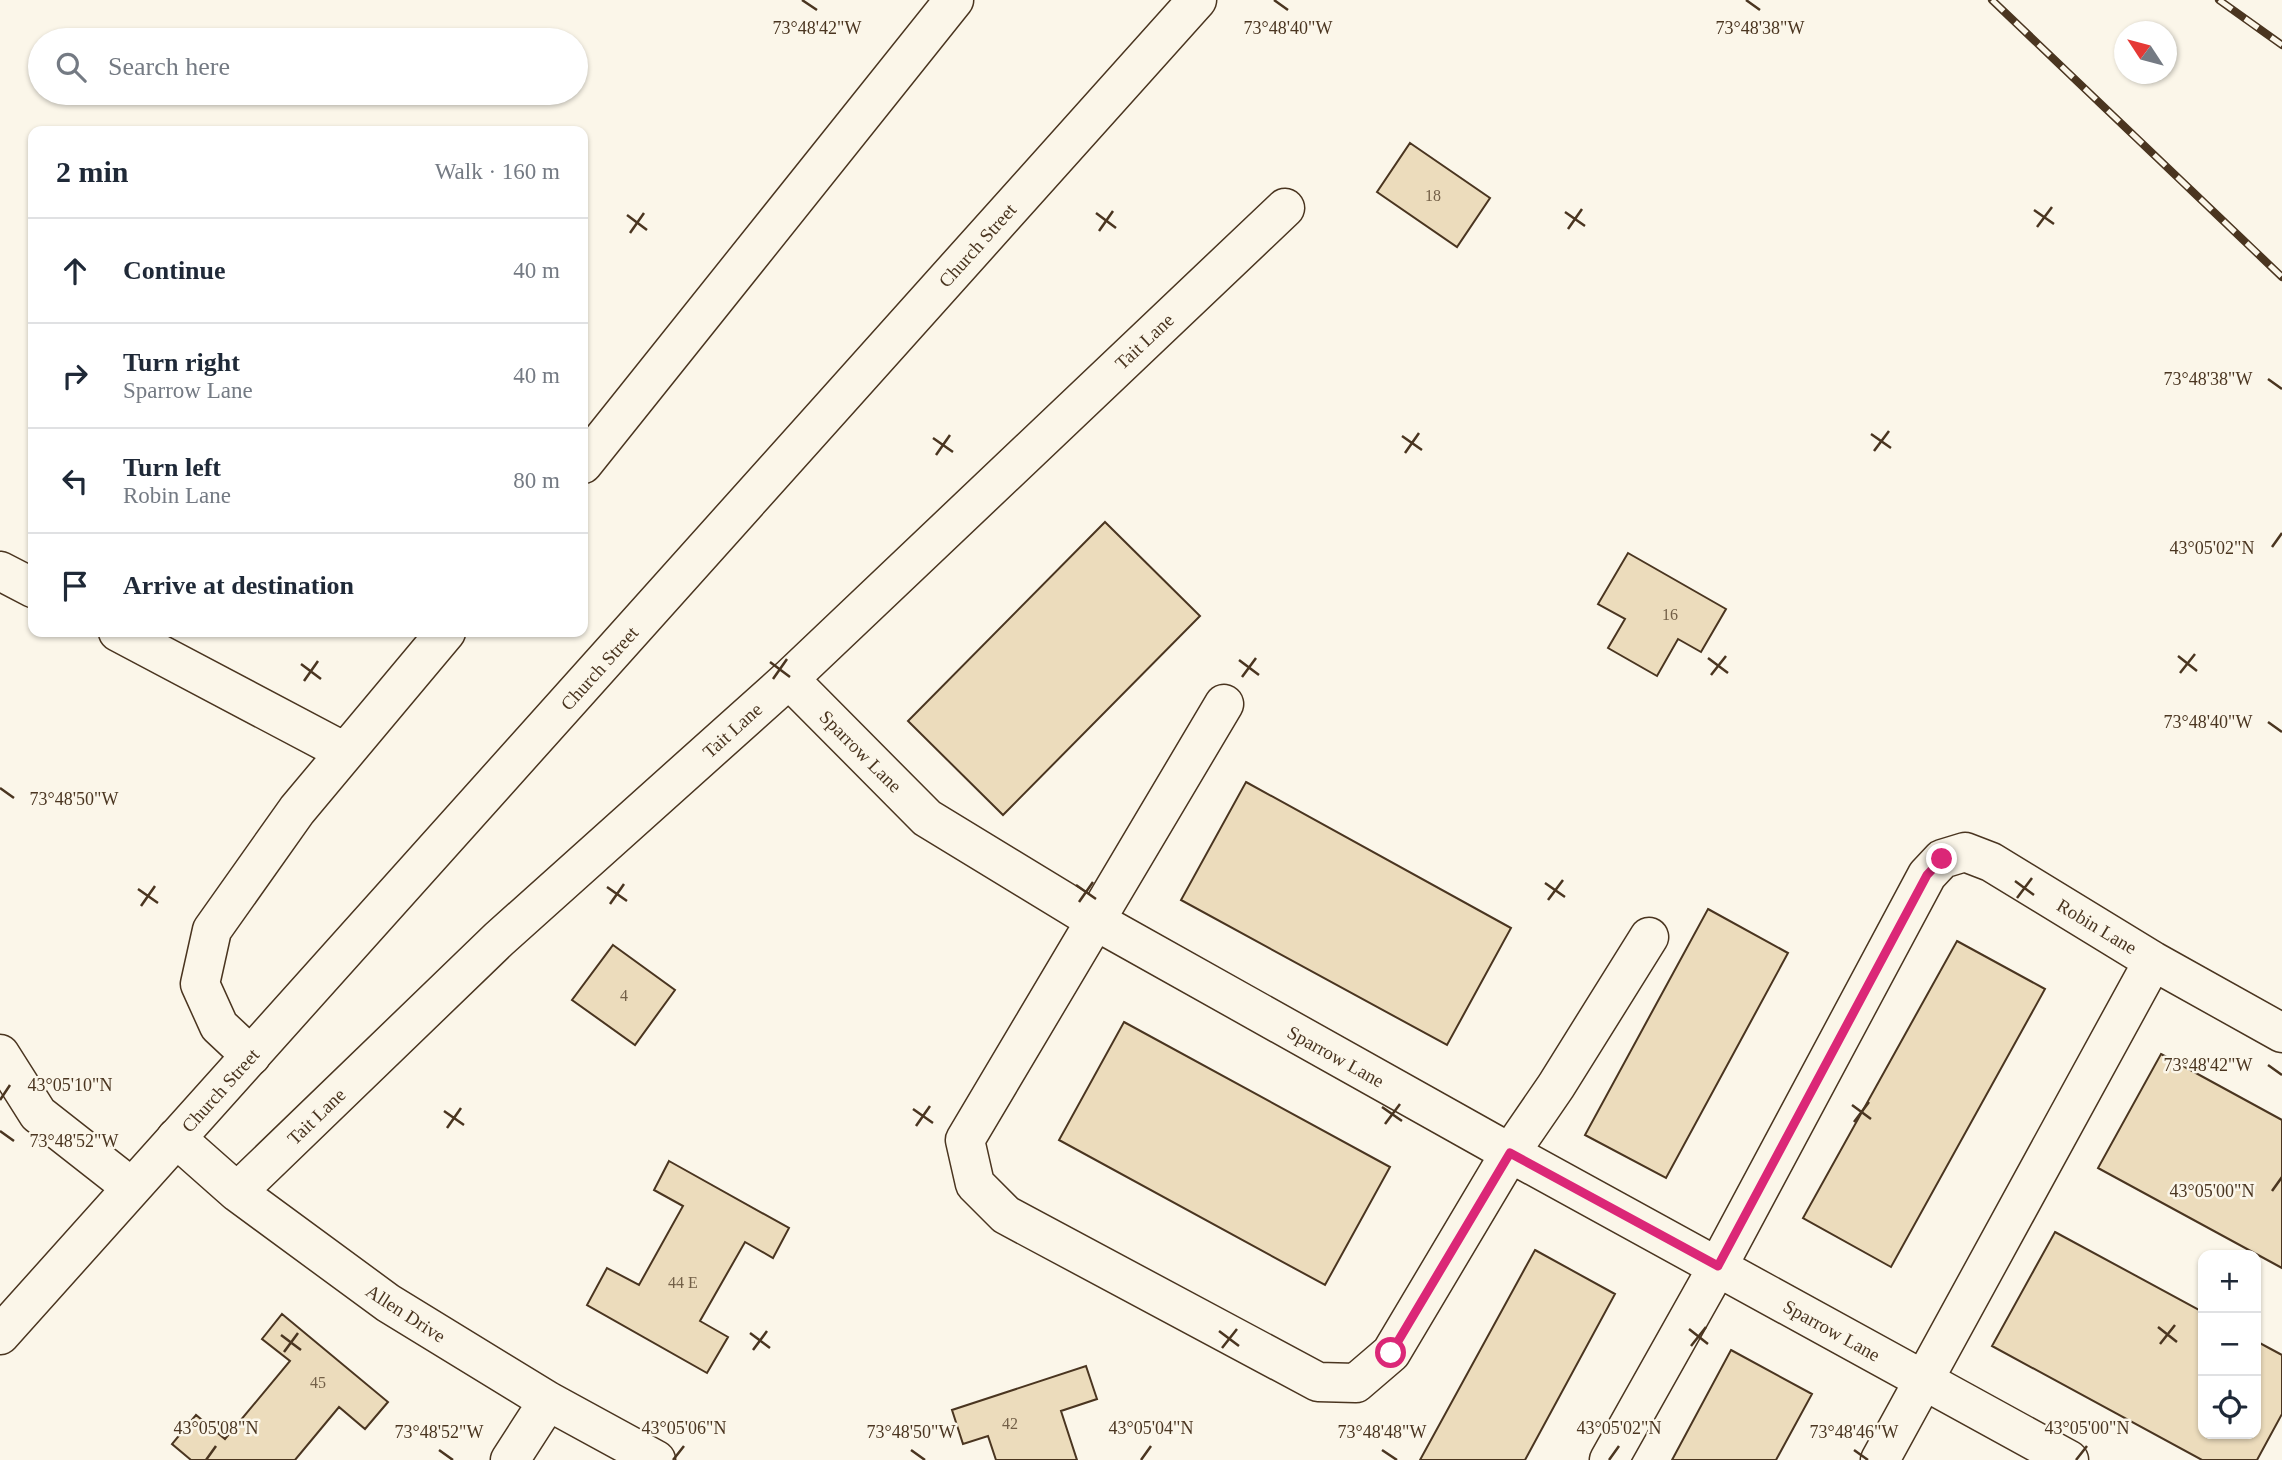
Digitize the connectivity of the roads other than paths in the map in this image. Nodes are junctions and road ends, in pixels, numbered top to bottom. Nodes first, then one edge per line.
1 (954, 0) edge
2 (1197, 0) edge
3 (1285, 208) dead end
4 (588, 458) edge
5 (0, 571) edge
6 (28, 585) edge
7 (127, 637) edge
8 (442, 637) edge
9 (789, 678) junction
10 (1224, 704) dead end
11 (345, 752) junction
12 (1096, 921) junction
13 (1649, 937) dead end
14 (2153, 961) junction
15 (2282, 1033) edge
16 (0, 1054) edge
17 (251, 1056) junction
18 (176, 1138) junction
19 (1510, 1153) junction
20 (131, 1187) junction
21 (237, 1192) junction
22 (1718, 1266) junction
23 (0, 1335) edge
24 (1924, 1380) junction
25 (548, 1401) junction
26 (510, 1460) edge
27 (656, 1460) edge
28 (1609, 1460) edge
29 (1880, 1460) edge
30 (2069, 1460) edge

1 - 4 street
2 - 17 street, Church Street
3 - 9 street, Tait Lane
5 - 6 street
7 - 11 street
8 - 11 street
9 - 12 street, Sparrow Lane
9 - 21 street, Tait Lane
10 - 12 street
11 - 17 street
12 - 19 street, Sparrow Lane
12 - 19 street
13 - 19 street
14 - 15 street, Robin Lane
14 - 22 street, Robin Lane
14 - 24 street, Robin Lane
16 - 20 street
17 - 18 street, Church Street
18 - 20 street, Church Street
18 - 21 street, Allen Drive
19 - 22 street, Sparrow Lane
20 - 23 street, Church Street
21 - 25 street, Allen Drive
22 - 24 street, Sparrow Lane
22 - 28 street, Robin Lane
24 - 29 street, Robin Lane
24 - 30 street, Sparrow Lane
25 - 26 street
25 - 27 street, Allen Drive

